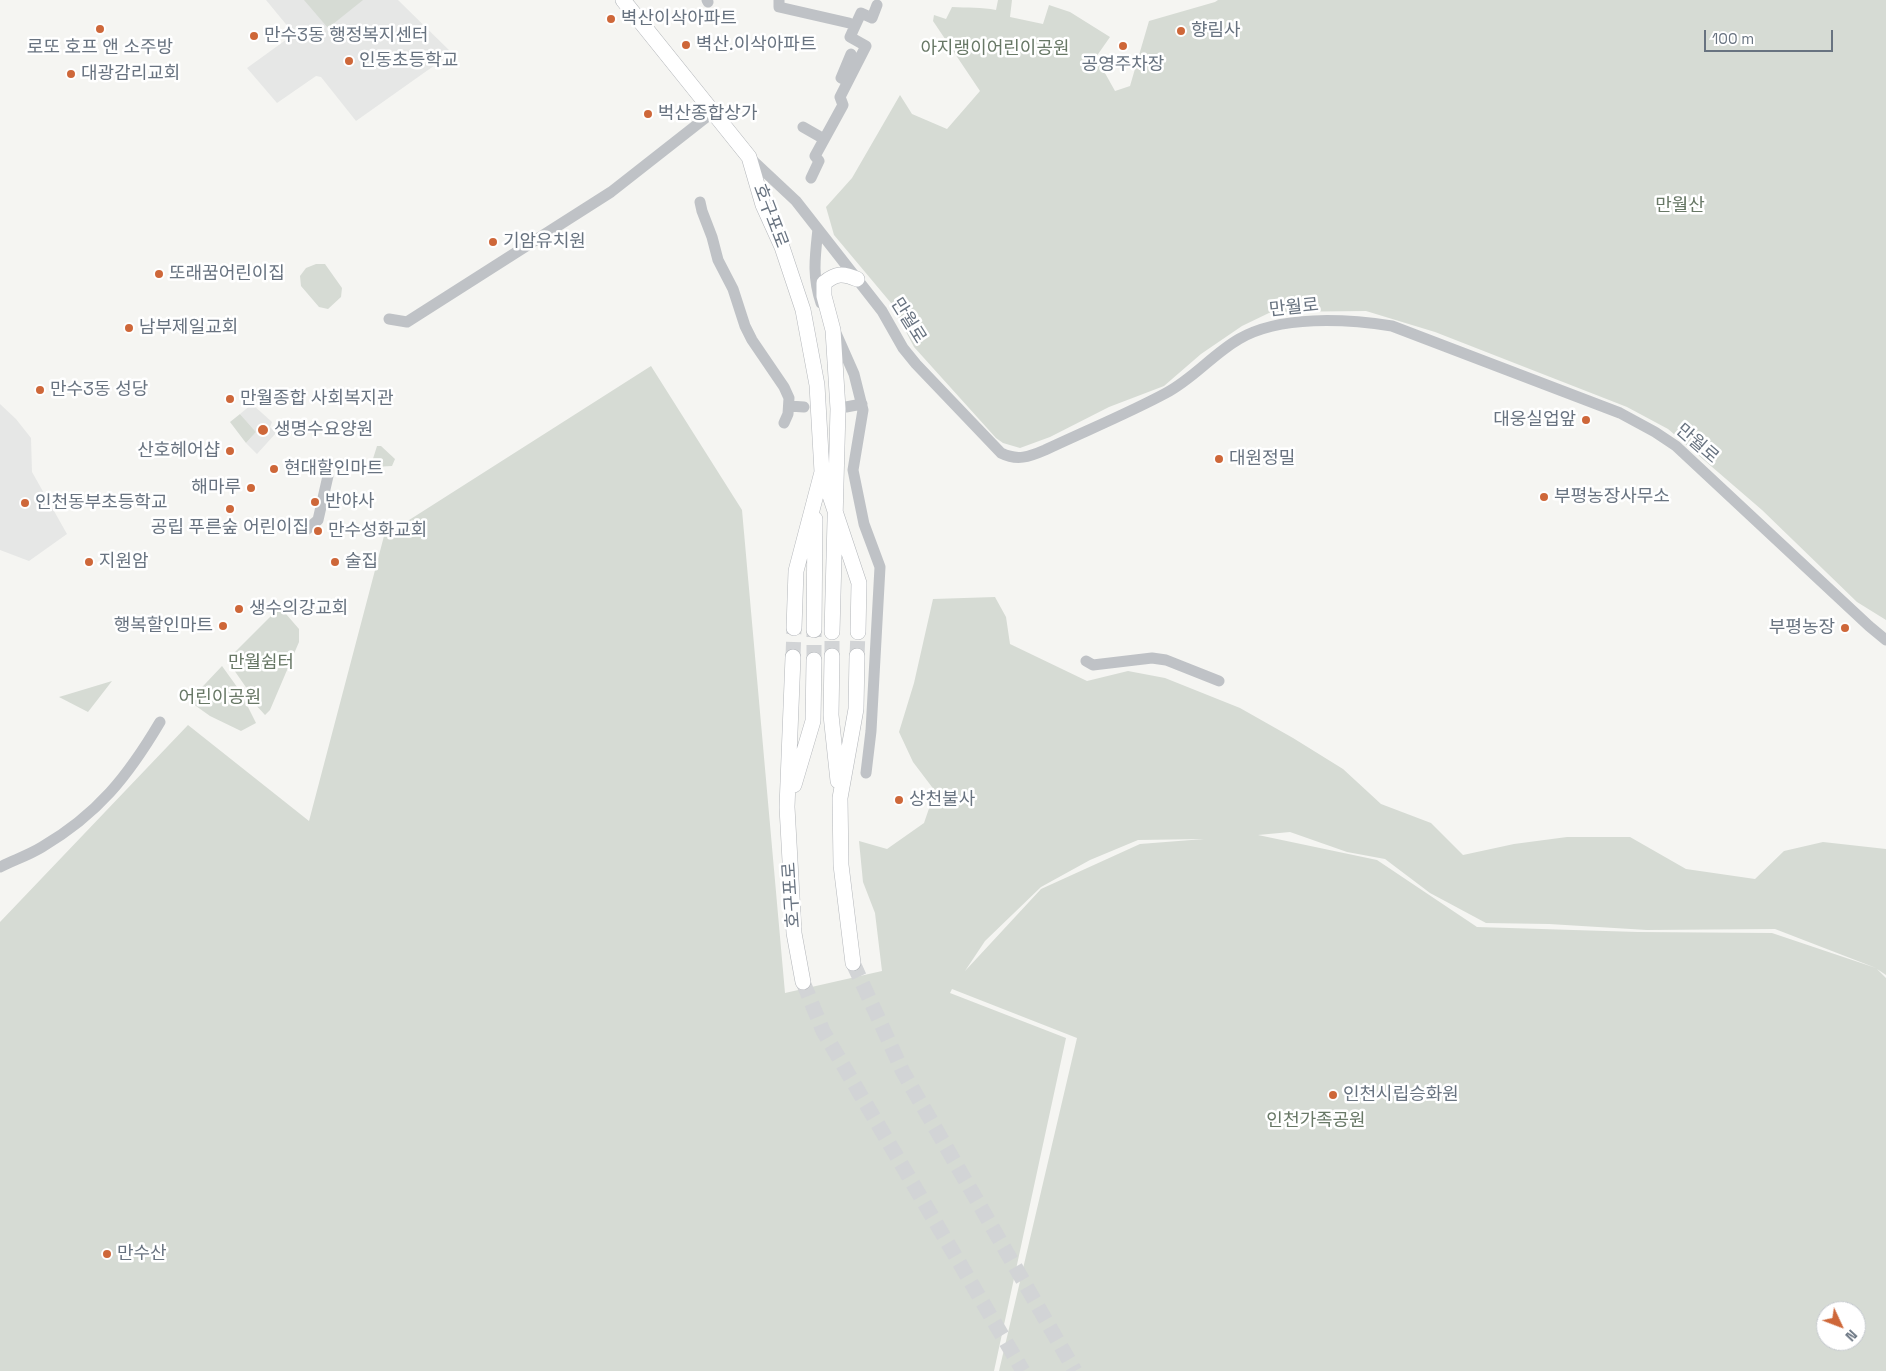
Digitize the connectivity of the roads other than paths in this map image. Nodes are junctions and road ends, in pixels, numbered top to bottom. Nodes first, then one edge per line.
1 (623, 0) edge
2 (779, 0) edge
3 (878, 5) dead end
4 (849, 23) dead end
5 (851, 54) dead end
6 (848, 81) junction
7 (712, 112) junction
8 (803, 127) dead end
9 (824, 139) junction
10 (749, 157) junction
11 (811, 178) dead end
12 (700, 202) dead end
13 (818, 229) junction
14 (857, 279) junction
15 (389, 319) dead end
16 (832, 322) junction
17 (862, 404) junction
18 (788, 406) junction
19 (804, 406) dead end
20 (846, 407) dead end
21 (784, 423) dead end
22 (822, 472) junction
23 (328, 476) dead end
24 (816, 498) junction
25 (834, 506) junction
26 (306, 530) dead end
27 (794, 628) tunnel mouth
28 (814, 630) tunnel mouth
29 (832, 632) tunnel mouth
30 (858, 632) tunnel mouth
31 (1886, 640) edge
32 (832, 656) tunnel mouth
33 (857, 656) tunnel mouth
34 (793, 657) tunnel mouth
35 (814, 660) tunnel mouth
36 (1086, 661) dead end
37 (1219, 681) dead end
38 (160, 722) dead end
39 (866, 773) dead end
40 (840, 798) junction
41 (787, 807) junction
42 (0, 867) edge
43 (853, 963) tunnel mouth
44 (803, 982) tunnel mouth

1 - 7 main road, 호구포로
2 - 4 street
3 - 6 street
5 - 6 street
6 - 9 street
7 - 10 main road, 호구포로
7 - 15 street
8 - 9 street
9 - 11 street
10 - 13 street, 만월로
10 - 22 main road, 호구포로
12 - 18 street
13 - 14 street, 만월로
13 - 16 street
14 - 16 main road
14 - 31 street, 만월로
16 - 17 street
16 - 25 main road
17 - 20 street
17 - 39 street
18 - 19 street
18 - 21 street
22 - 24 main road, 호구포로
22 - 25 main road, 호구포로
23 - 26 street
24 - 27 main road, 호구포로
24 - 28 main road, 호구포로
25 - 29 main road, 호구포로
25 - 30 main road, 호구포로
32 - 40 main road
33 - 40 main road
34 - 41 main road, 호구포로
35 - 41 main road, 호구포로
36 - 37 street
38 - 42 street
40 - 43 main road
41 - 44 main road, 호구포로

